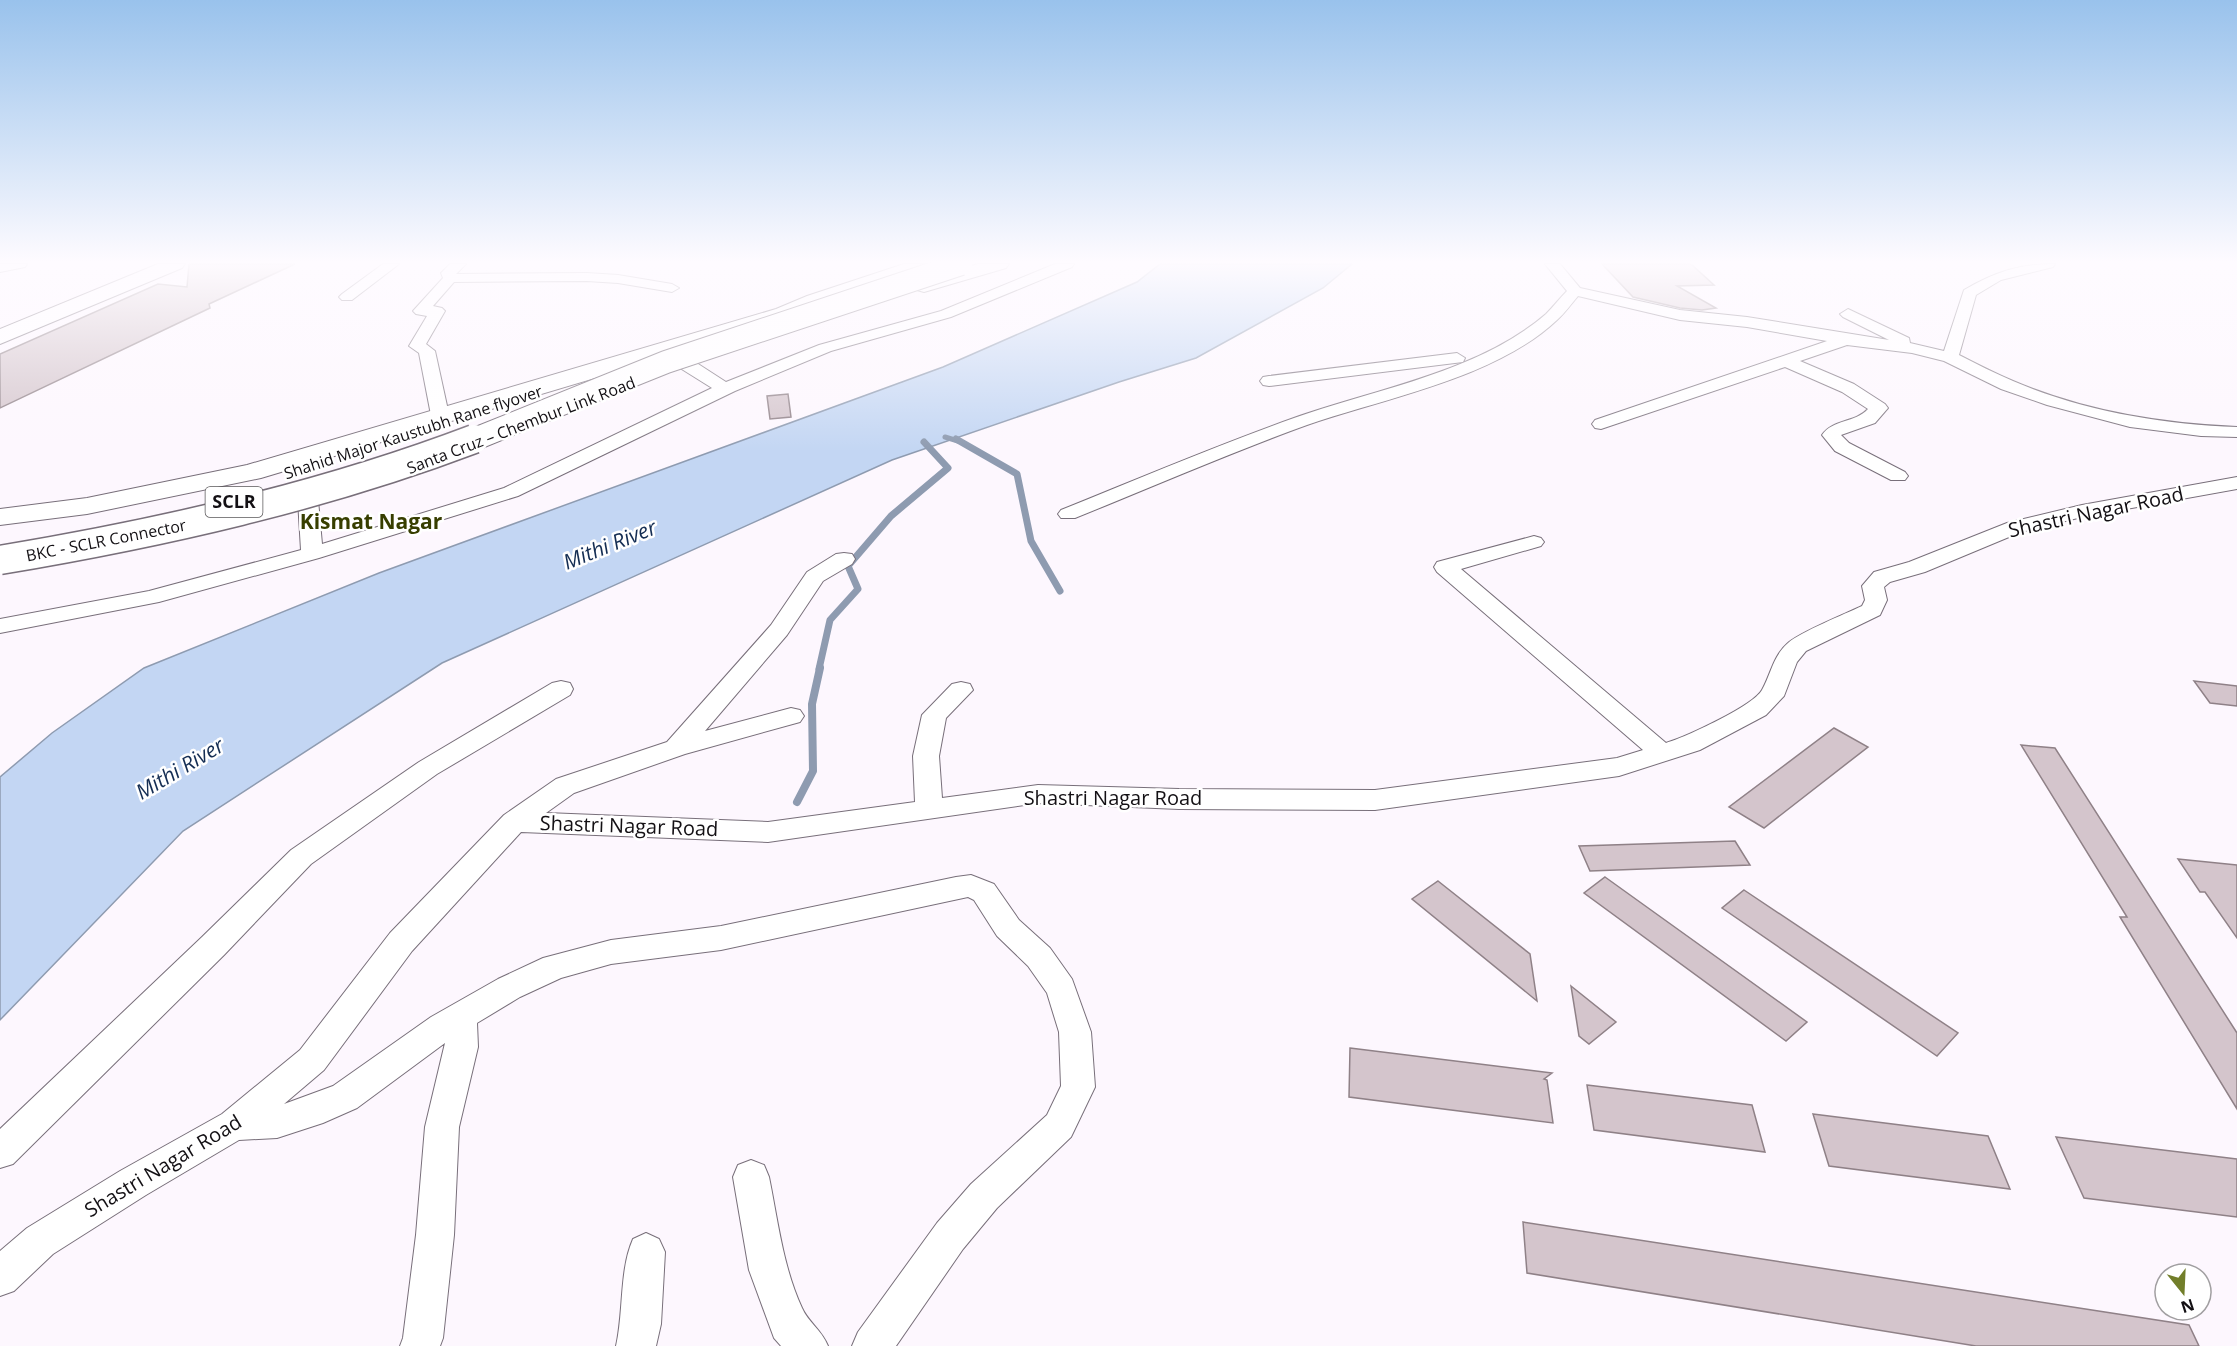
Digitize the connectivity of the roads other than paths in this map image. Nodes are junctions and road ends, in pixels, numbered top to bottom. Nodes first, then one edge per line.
1 (24, 327) edge
2 (428, 327) edge
3 (741, 327) edge
4 (774, 327) edge
5 (799, 327) edge
6 (900, 327) edge
7 (1537, 327) edge
8 (1773, 327) edge
9 (1876, 327) edge
10 (1959, 327) edge
11 (0, 337) edge
12 (1846, 340) junction
13 (1912, 348) junction
14 (1504, 351) junction
15 (1950, 357) junction
16 (1786, 361) junction
17 (686, 364) junction
18 (612, 365) joint
19 (636, 380) junction
20 (1269, 381) dead end
21 (724, 389) junction
22 (450, 423) junction
23 (1601, 424) dead end
24 (2237, 432) edge
25 (1898, 476) dead end
26 (2237, 483) edge
27 (308, 500) junction
28 (1068, 514) dead end
29 (0, 517) edge
30 (0, 530) edge
31 (1534, 542) dead end
32 (0, 547) edge
33 (312, 554) junction
34 (844, 559) dead end
35 (0, 560) edge
36 (0, 567) edge
37 (0, 626) edge
38 (561, 689) dead end
39 (961, 690) dead end
40 (791, 716) dead end
41 (676, 748) junction
42 (1662, 753) junction
43 (928, 809) junction
44 (514, 822) junction
45 (460, 1017) junction
46 (234, 1125) junction
47 (0, 1152) edge
48 (751, 1178) dead end
49 (646, 1252) dead end
50 (0, 1277) edge
51 (420, 1346) edge
52 (636, 1346) edge
53 (808, 1346) edge
54 (872, 1346) edge

1 - 11 main road
2 - 22 street
3 - 18 main road, Santa Cruz – Chembur Link Road / SCLR
4 - 35 main road, BKC - SCLR Connector, bridge
5 - 17 main road, Santa Cruz – Chembur Link Road / SCLR
6 - 21 street
7 - 14 street
8 - 12 street
9 - 13 street
10 - 15 street
12 - 13 street
12 - 16 street
13 - 15 street
14 - 20 street
14 - 28 street
15 - 24 street
16 - 23 street
16 - 25 street
17 - 19 main road, Santa Cruz – Chembur Link Road / SCLR
17 - 21 street
18 - 22 main road, Shahid Major Kaustubh Rane flyover / SCLR
19 - 22 main road, SCLR
19 - 27 main road, Santa Cruz – Chembur Link Road
21 - 33 street
22 - 29 main road
22 - 30 main road, Shahid Major Kaustubh Rane flyover / SCLR
22 - 32 main road, SCLR
26 - 42 street, Shastri Nagar Road
27 - 33 street
27 - 36 main road, Santa Cruz – Chembur Link Road
31 - 42 street
33 - 37 street
34 - 41 street
38 - 47 street
39 - 43 street
40 - 41 street
41 - 44 street
42 - 43 street, Shastri Nagar Road
43 - 44 street, Shastri Nagar Road
44 - 46 street, Shastri Nagar Road
45 - 46 street
45 - 51 street
45 - 54 street
46 - 50 street, Shastri Nagar Road
48 - 53 street
49 - 52 street

